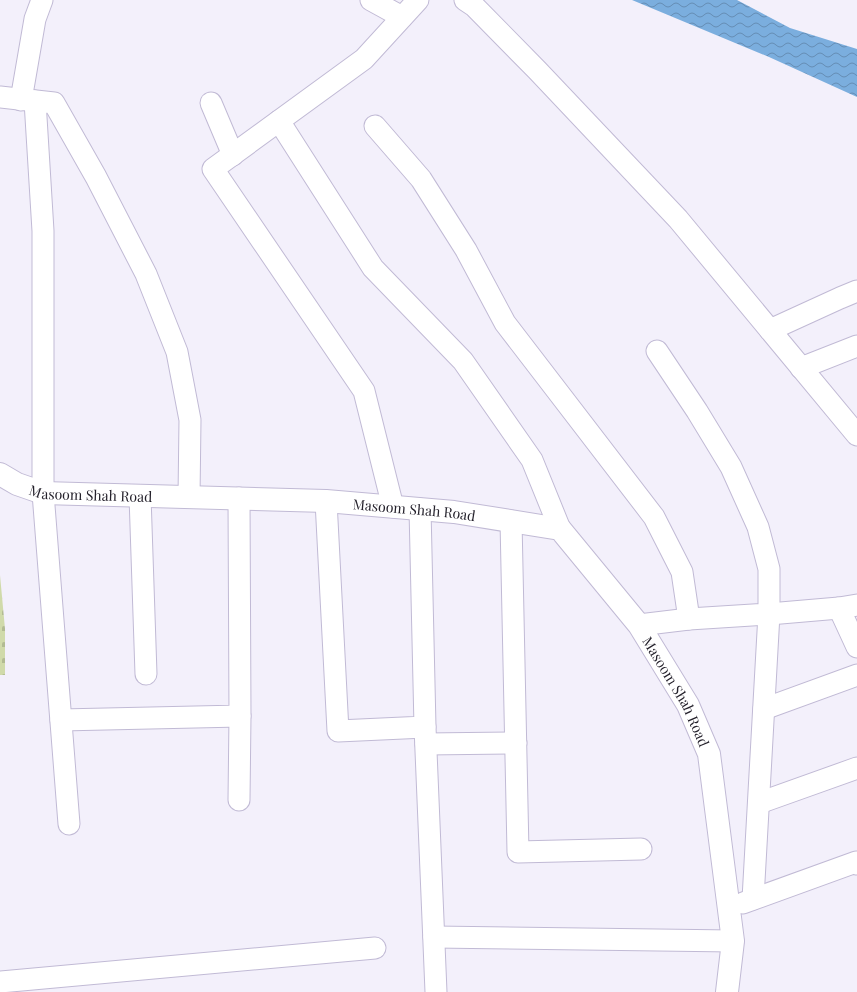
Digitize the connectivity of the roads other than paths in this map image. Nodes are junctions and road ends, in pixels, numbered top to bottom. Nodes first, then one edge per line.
1 (42, 0) edge
2 (371, 0) edge
3 (418, 0) edge
4 (465, 0) edge
5 (402, 18) junction
6 (0, 97) edge
7 (28, 100) junction
8 (211, 103) dead end
9 (279, 121) junction
10 (375, 126) dead end
11 (233, 155) junction
12 (857, 291) edge
13 (770, 330) junction
14 (857, 346) edge
15 (657, 351) dead end
16 (801, 368) junction
17 (857, 435) edge
18 (0, 474) edge
19 (43, 493) junction
20 (140, 496) junction
21 (189, 497) junction
22 (239, 498) junction
23 (326, 501) junction
24 (393, 507) junction
25 (420, 509) junction
26 (512, 521) junction
27 (560, 529) junction
28 (848, 607) edge
29 (769, 614) junction
30 (689, 619) junction
31 (639, 625) junction
32 (857, 647) edge
33 (146, 674) dead end
34 (857, 675) edge
35 (764, 709) junction
36 (240, 716) junction
37 (61, 720) junction
38 (425, 736) junction
39 (516, 743) junction
40 (857, 768) edge
41 (239, 800) dead end
42 (758, 803) junction
43 (69, 824) dead end
44 (641, 849) dead end
45 (857, 862) edge
46 (753, 899) junction
47 (728, 908) junction
48 (434, 937) junction
49 (732, 941) junction
50 (375, 948) dead end
51 (0, 982) edge
52 (436, 992) edge
53 (727, 992) edge

1 - 7 street
2 - 5 street
3 - 5 street
4 - 13 street
5 - 9 street
6 - 7 street
7 - 19 street
7 - 21 street
8 - 11 street
9 - 11 street
9 - 27 street
10 - 30 street
11 - 24 street
12 - 13 street
13 - 16 street
14 - 16 street
15 - 29 street
16 - 17 street
18 - 19 street, Masoom Shah Road
19 - 20 street, Masoom Shah Road
19 - 37 street
20 - 21 street, Masoom Shah Road
20 - 33 street
21 - 22 street, Masoom Shah Road
22 - 23 street, Masoom Shah Road
22 - 36 street
23 - 24 street, Masoom Shah Road
23 - 38 street
24 - 25 street, Masoom Shah Road
25 - 26 street, Masoom Shah Road
25 - 38 street
26 - 27 street, Masoom Shah Road
26 - 39 street
27 - 31 street, Masoom Shah Road
28 - 29 street
28 - 32 street
29 - 30 street
29 - 35 street
30 - 31 street
31 - 47 street, Masoom Shah Road
34 - 35 street
35 - 42 street
36 - 37 street
36 - 41 street
37 - 43 street
38 - 39 street
38 - 48 street
39 - 44 street
40 - 42 street
42 - 46 street
45 - 46 street
46 - 47 street
47 - 49 street, Masoom Shah Road
48 - 49 street
48 - 52 street
49 - 53 street, Masoom Shah Road
50 - 51 street

